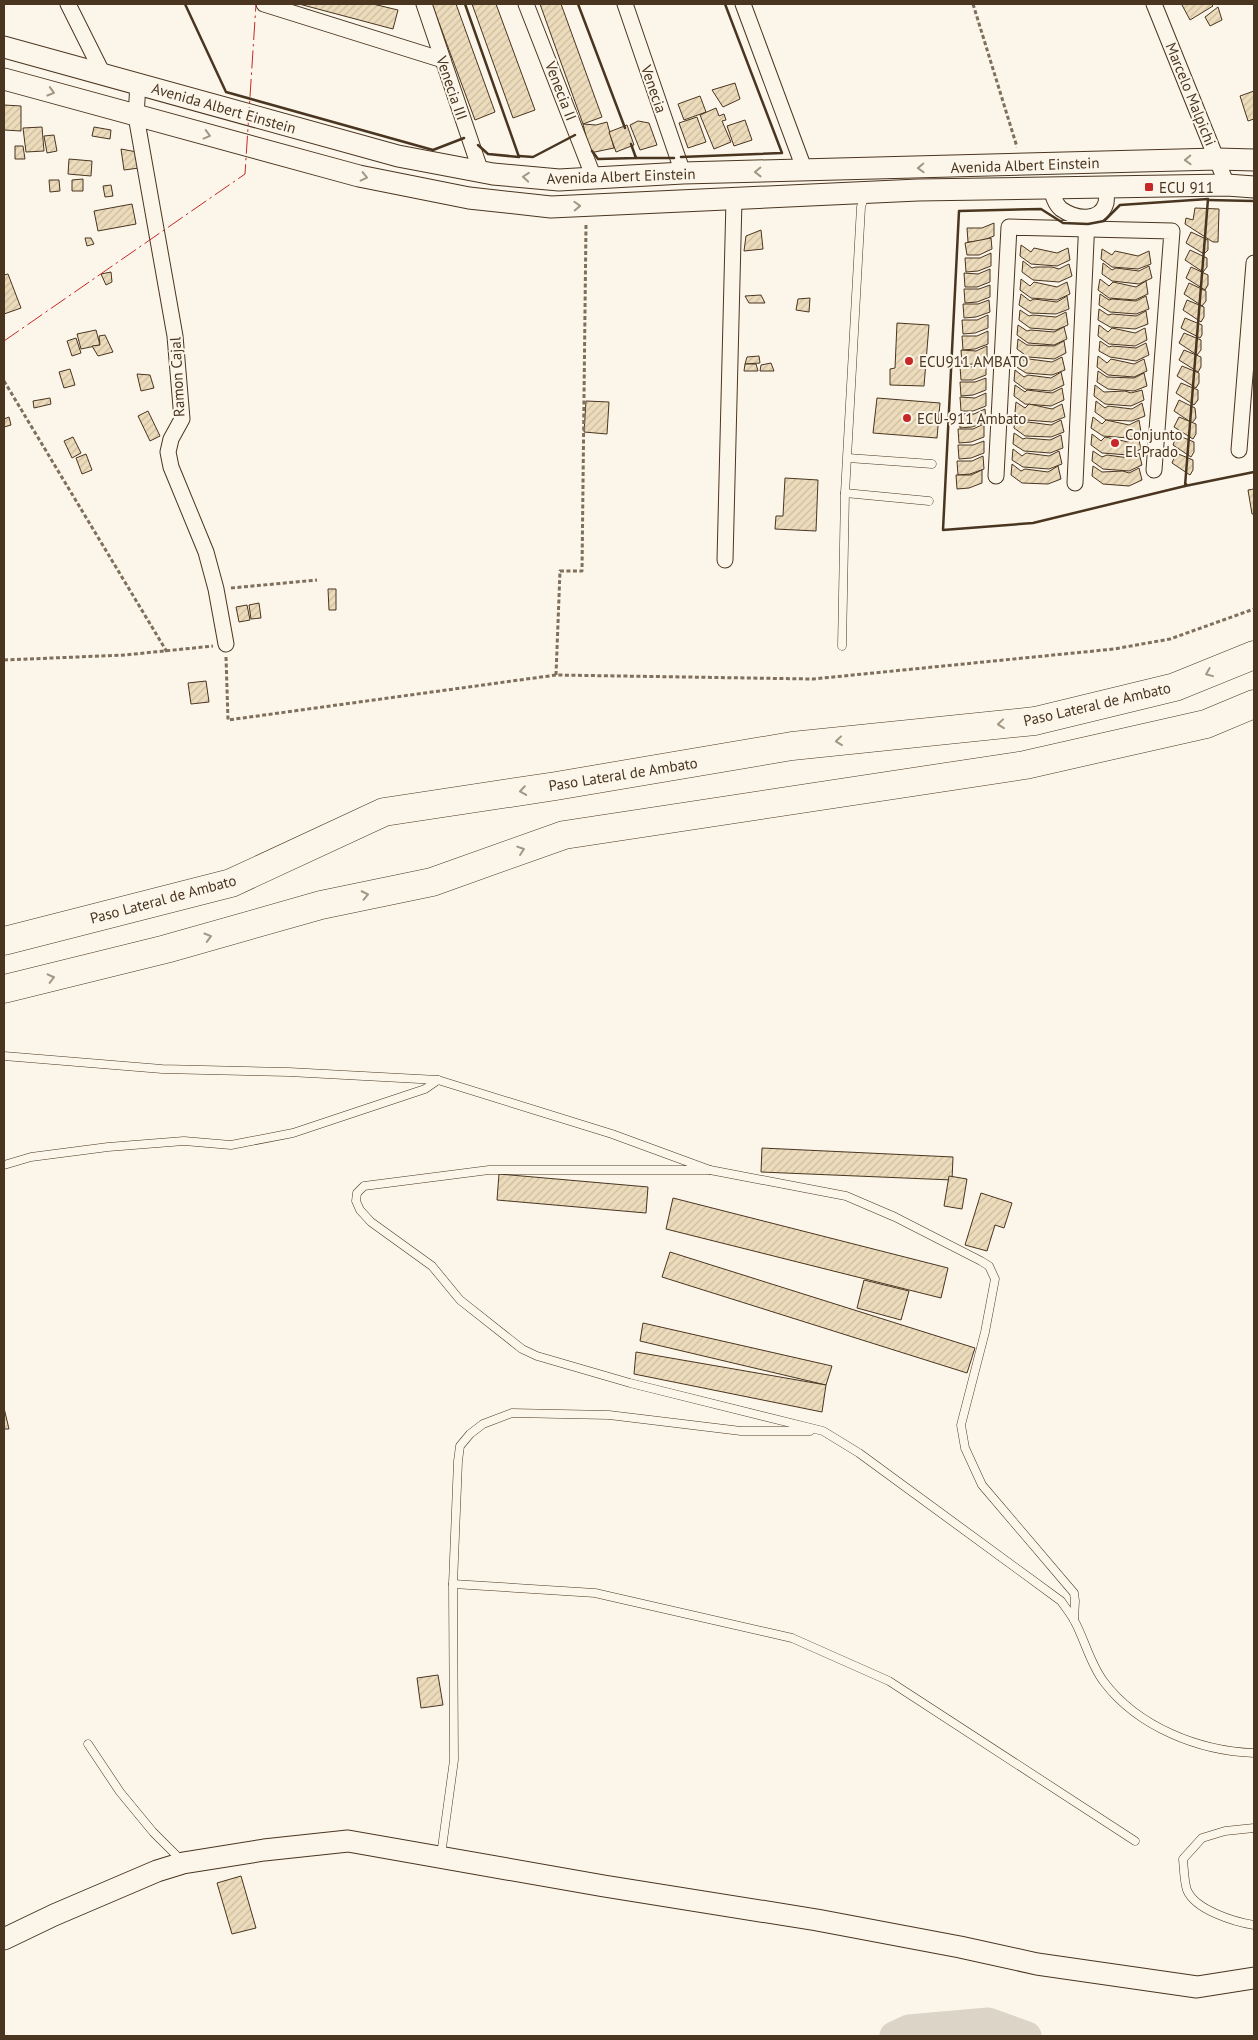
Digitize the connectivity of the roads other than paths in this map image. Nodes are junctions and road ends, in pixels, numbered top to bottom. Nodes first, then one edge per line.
1 (68, 4) edge
2 (264, 4) edge
3 (424, 4) edge
4 (526, 4) edge
5 (625, 4) edge
6 (744, 4) edge
7 (1154, 4) edge
8 (4, 47) edge
9 (443, 60) junction
10 (103, 74) junction
11 (4, 79) edge
12 (138, 84) junction
13 (136, 116) junction
14 (1217, 159) junction
15 (1254, 160) edge
16 (864, 169) junction
17 (805, 171) junction
18 (481, 172) junction
19 (683, 173) junction
20 (594, 178) junction
21 (1228, 185) junction
22 (1106, 187) junction
23 (1254, 187) edge
24 (1051, 188) junction
25 (865, 193) junction
26 (734, 200) junction
27 (1088, 223) junction
28 (1254, 263) edge
29 (1239, 450) dead end
30 (848, 458) junction
31 (932, 464) dead end
32 (1154, 470) dead end
33 (996, 476) dead end
34 (1075, 482) dead end
35 (845, 493) junction
36 (929, 501) dead end
37 (725, 560) dead end
38 (226, 644) road end
39 (842, 646) dead end
40 (1254, 655) edge
41 (1254, 704) edge
42 (4, 941) edge
43 (4, 989) edge
44 (4, 1056) edge
45 (438, 1080) junction
46 (4, 1165) edge
47 (710, 1170) junction
48 (823, 1431) junction
49 (453, 1584) junction
50 (1074, 1620) junction
51 (88, 1744) dead end
52 (1254, 1753) edge
53 (1254, 1828) edge
54 (1136, 1841) dead end
55 (440, 1857) junction
56 (184, 1863) junction
57 (1254, 1925) edge
58 (4, 1939) edge
59 (1254, 1978) edge

1 - 10 street
2 - 9 street
3 - 9 street, Venecia III
4 - 20 street, Venecia II
5 - 19 street, Venecia
6 - 17 street
7 - 14 street, Marcelo Malpichi
8 - 10 street, Avenida Albert Einstein
9 - 18 street, Venecia III
10 - 12 street, Avenida Albert Einstein
11 -> 13 street, Avenida Albert Einstein
12 - 13 street, Ramon Cajal
12 - 18 street, Avenida Albert Einstein
13 -> 26 street, Avenida Albert Einstein
13 - 38 street, Ramon Cajal
14 - 15 street, Avenida Albert Einstein
14 -> 16 street, Avenida Albert Einstein
14 - 21 street, Marcelo Malpichi
16 - 17 street, Avenida Albert Einstein
16 - 25 street
17 -> 19 street, Avenida Albert Einstein
20 -> 18 street, Avenida Albert Einstein
19 - 20 street, Avenida Albert Einstein
21 - 22 street, Avenida Albert Einstein
21 - 23 street, Avenida Albert Einstein
22 - 24 street, Avenida Albert Einstein
22 - 27 street
24 - 25 street, Avenida Albert Einstein
24 - 27 street
25 - 26 street, Avenida Albert Einstein
25 - 30 lane
26 - 37 street
27 - 32 street
27 - 33 street
27 - 34 street
28 - 29 street
30 - 31 lane
30 - 35 lane
35 - 36 lane
35 - 39 lane
40 -> 42 highway, Paso Lateral de Ambato
43 -> 41 highway
44 - 45 lane
45 - 46 lane
45 - 47 lane
47 - 48 lane
47 - 50 lane
48 - 49 lane
48 - 50 lane
49 - 54 lane
49 - 55 lane
50 - 52 lane
51 - 56 lane
53 - 57 lane
55 - 56 street
55 - 59 street
56 - 58 street

